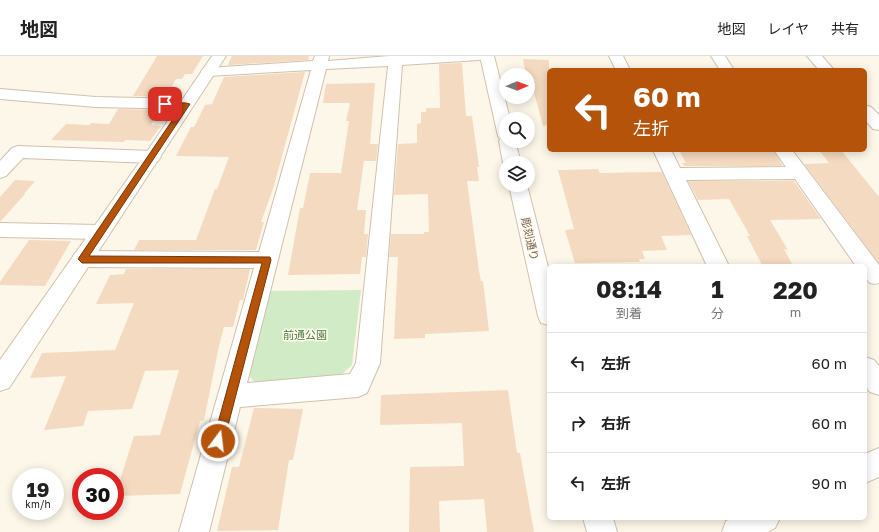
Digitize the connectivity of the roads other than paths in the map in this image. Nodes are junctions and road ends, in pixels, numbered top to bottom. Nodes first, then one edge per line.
1 (478, 56) edge
2 (487, 56) edge
3 (616, 56) edge
4 (718, 56) edge
5 (814, 56) edge
6 (395, 58) edge
7 (321, 61) edge
8 (214, 64) edge
9 (622, 68) edge
10 (726, 68) edge
11 (826, 68) edge
12 (0, 94) edge
13 (186, 104) junction
14 (500, 112) edge
15 (867, 112) edge
16 (879, 125) edge
17 (663, 152) edge
18 (784, 152) edge
19 (152, 157) junction
20 (0, 172) edge
21 (799, 173) junction
22 (674, 174) junction
23 (520, 192) edge
24 (0, 230) edge
25 (100, 232) junction
26 (82, 259) junction
27 (267, 260) junction
28 (717, 264) edge
29 (864, 264) edge
30 (867, 268) edge
31 (873, 276) edge
32 (547, 308) edge
33 (867, 370) edge
34 (0, 380) edge
35 (879, 384) edge
36 (231, 396) junction
37 (879, 462) edge
38 (867, 467) edge
39 (599, 520) edge
40 (761, 520) edge
41 (194, 532) edge
42 (602, 532) edge
43 (737, 532) edge

1 - 6 street
2 - 14 street
3 - 9 street
4 - 10 street
5 - 11 street
6 - 7 street
6 - 36 street
7 - 8 street
7 - 27 street
8 - 13 street
12 - 13 street
13 - 19 street
15 - 16 street
17 - 22 street
18 - 21 street
19 - 20 street
19 - 25 street
21 - 22 street
21 - 29 street
22 - 28 street
23 - 32 street, 彫刻通り
24 - 25 street
25 - 26 street
26 - 27 street
26 - 34 street
27 - 36 street
30 - 31 street
33 - 35 street
36 - 41 street
37 - 38 street
39 - 42 street
40 - 43 street

